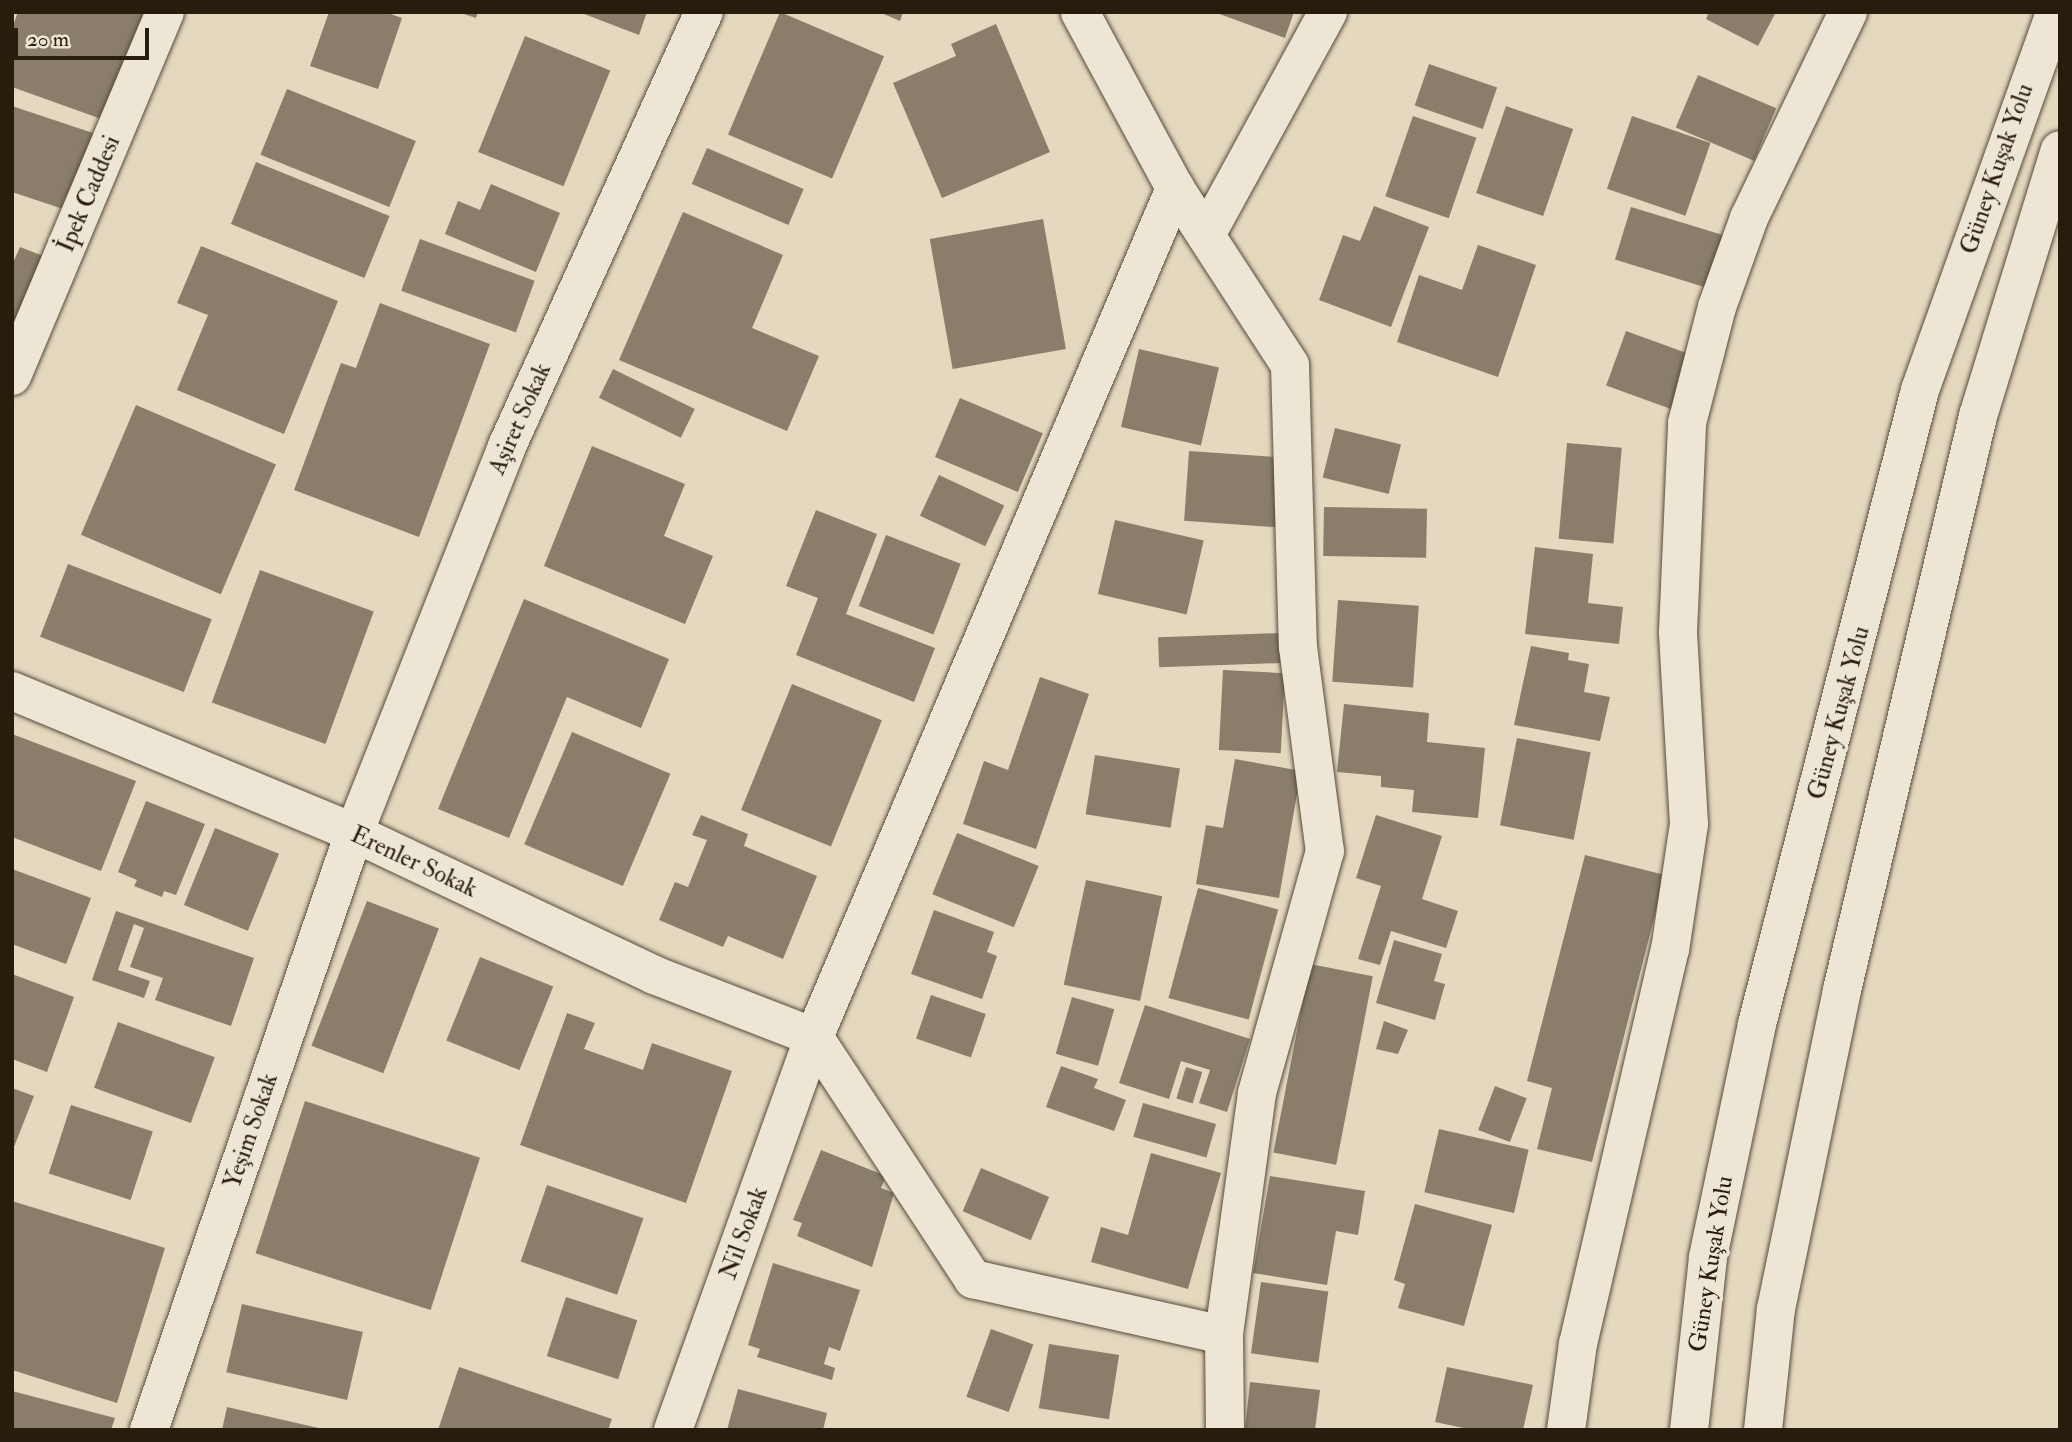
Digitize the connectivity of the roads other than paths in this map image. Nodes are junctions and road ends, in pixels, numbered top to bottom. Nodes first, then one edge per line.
1 (165, 12) edge
2 (704, 12) edge
3 (1080, 12) edge
4 (1328, 12) edge
5 (1848, 12) edge
6 (2055, 12) edge
7 (2060, 150) edge
8 (1175, 188) junction
9 (1206, 235) junction
10 (12, 376) edge
11 (12, 691) edge
12 (354, 833) junction
13 (814, 1037) junction
14 (1224, 1335) junction
15 (149, 1430) edge
16 (673, 1430) edge
17 (1225, 1430) edge
18 (1566, 1430) edge
19 (1689, 1430) edge
20 (1763, 1430) edge

1 - 10 street, İpek Caddesi
2 - 12 street, Aşiret Sokak
3 - 8 street
4 - 9 street
5 - 18 street
6 - 19 street, Güney Kuşak Yolu
7 - 20 street
8 - 9 street
8 - 13 street, Nil Sokak
9 - 14 street
11 - 12 street, Erenler Sokak
12 - 13 street, Erenler Sokak
12 - 15 street, Yeşim Sokak
13 - 14 street
13 - 16 street, Nil Sokak
14 - 17 street

